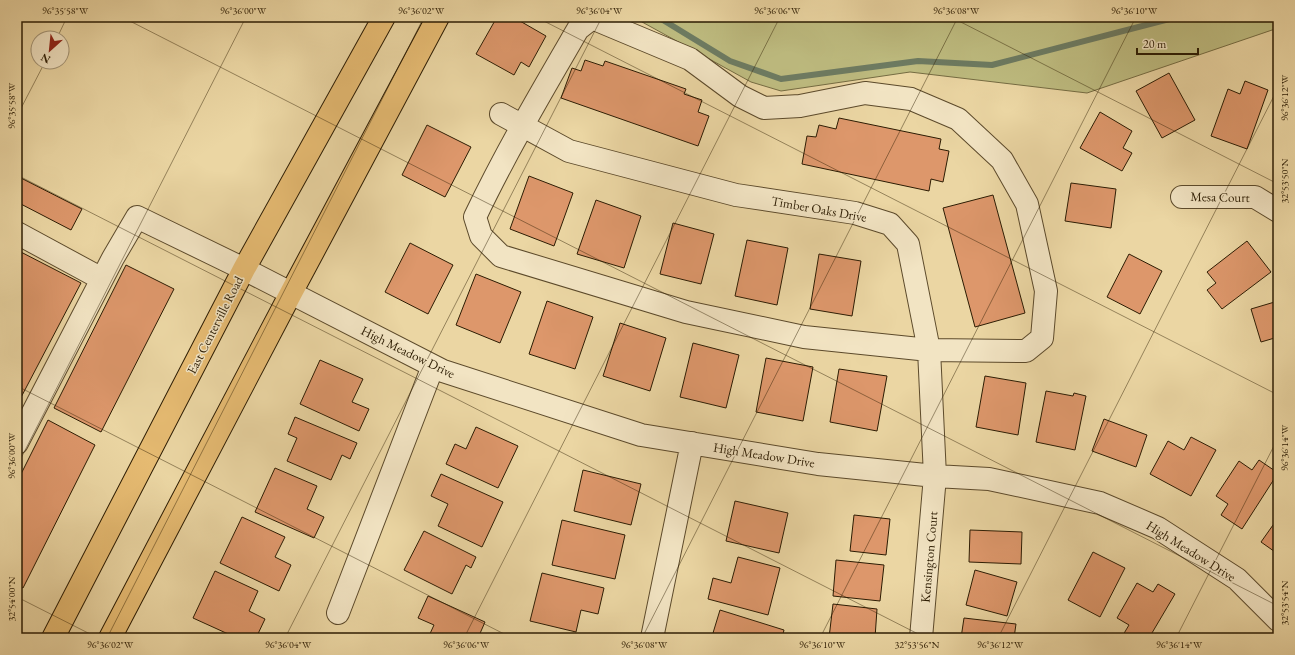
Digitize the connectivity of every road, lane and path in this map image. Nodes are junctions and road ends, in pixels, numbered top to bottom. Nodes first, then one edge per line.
1 (384, 17) edge
2 (438, 17) edge
3 (501, 114) dead end
4 (522, 125) junction
5 (1182, 197) dead end
6 (1278, 211) edge
7 (17, 232) edge
8 (244, 269) junction
9 (102, 280) junction
10 (291, 293) junction
11 (929, 350) junction
12 (433, 366) junction
13 (17, 442) edge
14 (692, 443) junction
15 (935, 476) junction
16 (338, 613) dead end
17 (1278, 620) edge
18 (53, 638) edge
19 (110, 638) edge
20 (652, 638) edge
21 (921, 638) edge

1 - 8 main road, East Centerville Road
2 - 10 main road
3 - 4 street, Timber Oaks Drive
4 - 11 street, Timber Oaks Drive
4 - 11 street
4 - 11 street
5 - 6 street, Mesa Court
7 - 9 street
8 - 9 street, High Meadow Drive
8 - 10 street, High Meadow Drive
8 - 18 main road, East Centerville Road
9 - 13 street
10 - 12 street, High Meadow Drive
10 - 19 main road
11 - 15 street, Timber Oaks Drive
12 - 14 street, High Meadow Drive
12 - 16 street
14 - 15 street, High Meadow Drive
14 - 20 street
15 - 17 street, High Meadow Drive
15 - 21 street, Kensington Court

